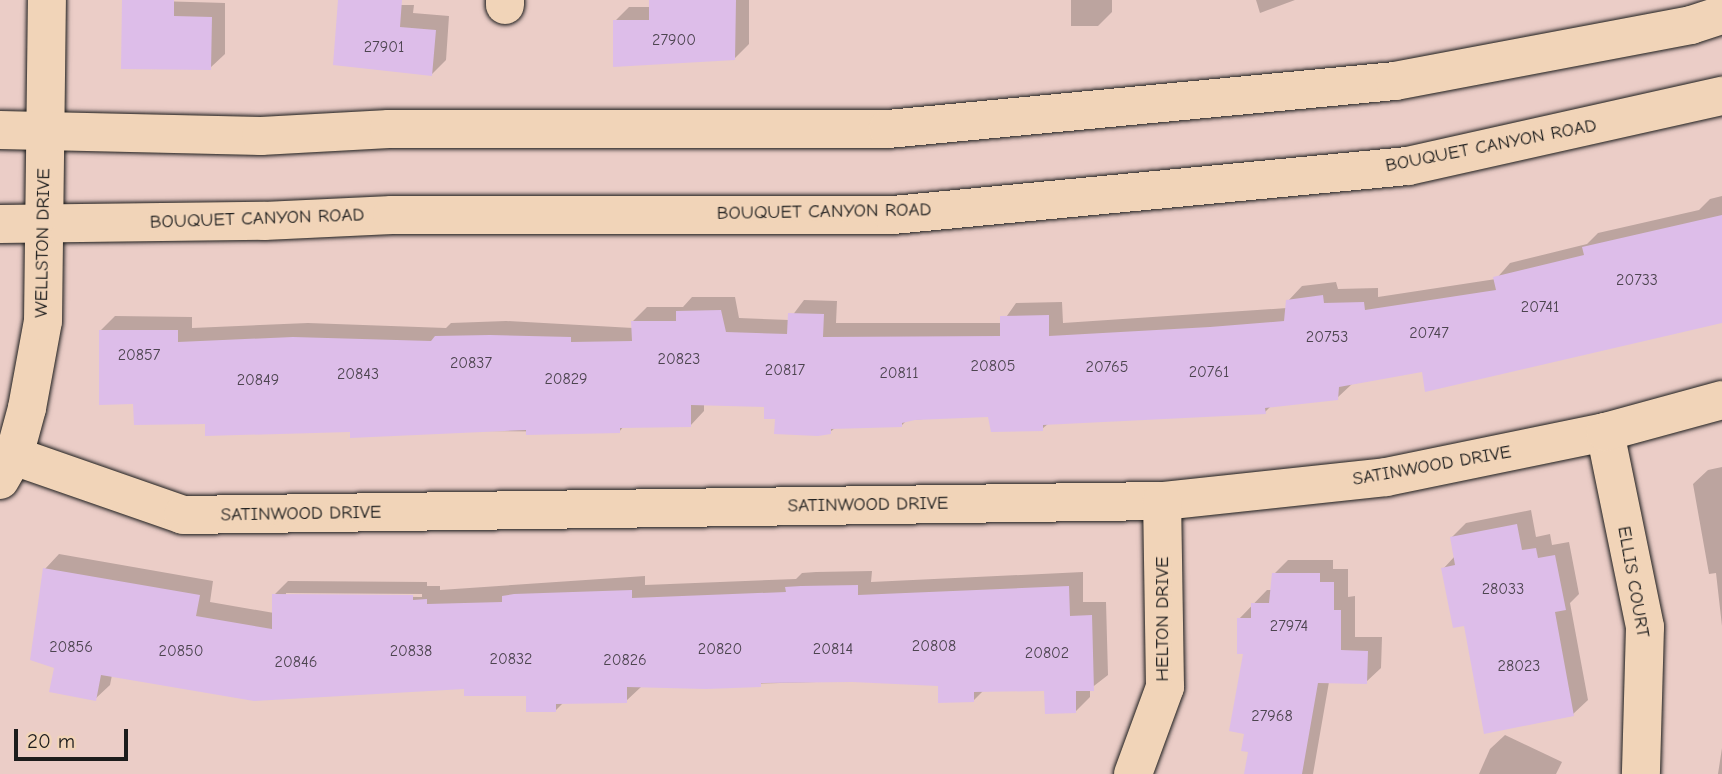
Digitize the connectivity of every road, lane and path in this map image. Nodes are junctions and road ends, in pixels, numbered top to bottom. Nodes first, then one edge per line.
1 (47, 0) edge
2 (1722, 15) edge
3 (1722, 96) edge
4 (44, 128) junction
5 (0, 130) edge
6 (47, 223) junction
7 (0, 224) edge
8 (1722, 400) edge
9 (1605, 432) junction
10 (7, 468) edge
11 (1162, 501) junction
12 (1133, 774) edge
13 (1641, 774) edge

1 - 4 main road, WELLSTON DRIVE
2 - 4 main road
3 - 6 main road, BOUQUET CANYON ROAD
4 - 5 main road
4 - 6 main road, WELLSTON DRIVE
6 - 7 main road, BOUQUET CANYON ROAD
6 - 10 main road, WELLSTON DRIVE
8 - 9 main road, SATINWOOD DRIVE
9 - 11 main road, SATINWOOD DRIVE
9 - 13 main road, ELLIS COURT
10 - 11 main road, SATINWOOD DRIVE
11 - 12 main road, HELTON DRIVE

